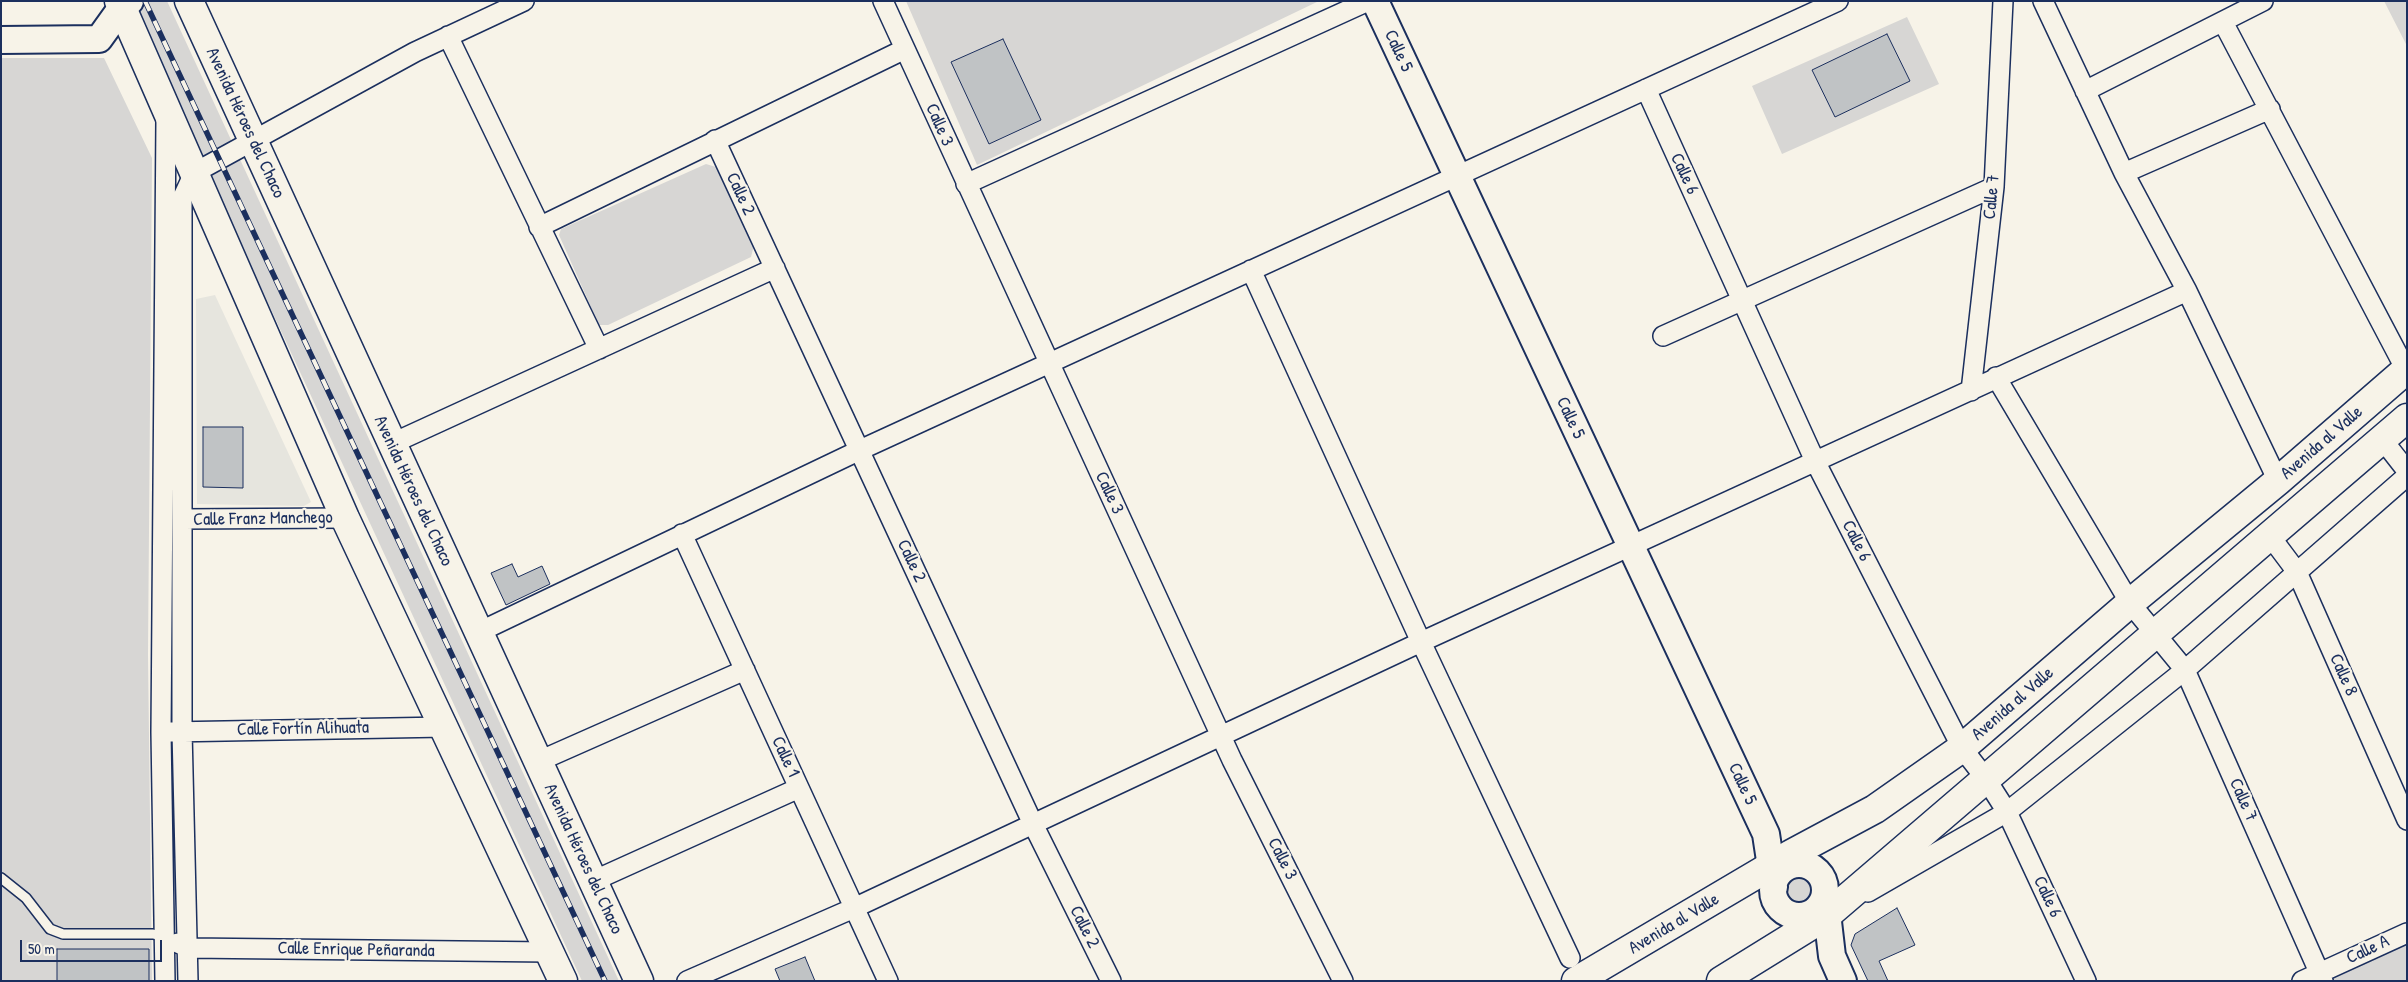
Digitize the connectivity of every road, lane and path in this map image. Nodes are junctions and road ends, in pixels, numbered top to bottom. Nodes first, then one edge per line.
1 (189, 1) edge
2 (524, 1) edge
3 (883, 1) edge
4 (1368, 1) edge
5 (1375, 1) edge
6 (2003, 1) edge
7 (2043, 1) edge
8 (2264, 1) edge
9 (1835, 2) edge
10 (124, 3) edge
11 (2223, 22) junction
12 (448, 36) junction
13 (1, 40) edge
14 (905, 49) junction
15 (1646, 89) junction
16 (2085, 91) junction
17 (166, 108) junction
18 (2270, 109) junction
19 (254, 139) junction
20 (715, 140) junction
21 (194, 173) junction
22 (2124, 173) junction
23 (1456, 176) junction
24 (966, 184) junction
25 (1994, 187) junction
26 (539, 227) junction
27 (775, 268) junction
28 (1251, 270) junction
29 (2188, 291) junction
30 (1742, 300) junction
31 (1663, 336) dead end
32 (599, 348) junction
33 (1048, 363) junction
34 (2406, 370) edge
35 (1996, 377) junction
36 (1971, 391) junction
37 (2407, 418) edge
38 (2382, 438) junction
39 (391, 444) junction
40 (860, 450) junction
41 (1815, 461) junction
42 (2407, 471) edge
43 (2407, 476) edge
44 (2278, 481) junction
45 (345, 518) junction
46 (182, 519) junction
47 (682, 534) junction
48 (2270, 536) junction
49 (1631, 548) junction
50 (2297, 572) junction
51 (2130, 603) junction
52 (479, 632) junction
53 (2155, 635) junction
54 (1421, 642) junction
55 (745, 670) junction
56 (2185, 670) junction
57 (445, 727) junction
58 (182, 731) junction
59 (161, 732) junction
60 (1221, 736) junction
61 (1962, 748) junction
62 (537, 762) junction
63 (1986, 779) junction
64 (799, 788) junction
65 (2006, 812) junction
66 (2407, 820) edge
67 (1033, 824) junction
68 (1784, 876) junction
69 (1, 878) edge
70 (593, 881) junction
71 (854, 908) junction
72 (1818, 913) junction
73 (2407, 933) edge
74 (165, 937) junction
75 (189, 948) junction
76 (549, 952) junction
77 (1582, 975) edge
78 (2315, 978) edge
79 (165, 981) edge
80 (188, 981) edge
81 (563, 981) edge
82 (639, 981) edge
83 (686, 981) edge
84 (888, 981) edge
85 (1111, 981) edge
86 (1343, 981) edge
87 (1721, 981) edge
88 (1844, 981) edge
89 (2086, 981) edge

1 - 19 main road, Avenida Héroes del Chaco
2 - 12 street
3 - 14 street, Calle 3
4 - 24 street
5 - 23 main road, Calle 5
6 - 25 street, Calle 7
7 - 16 street
8 - 11 street
9 - 15 street
10 - 13 main road
10 - 17 main road
11 - 16 street
11 - 18 street
12 - 19 street
12 - 26 street
14 - 20 street
14 - 24 street, Calle 3
15 - 23 street
15 - 30 street, Calle 6
16 - 22 street
17 - 21 main road
17 - 59 street
18 - 22 street
18 - 34 street
19 - 21 street
19 - 39 main road, Avenida Héroes del Chaco
20 - 26 street
20 - 27 street, Calle 2
21 - 45 main road
21 - 46 street
22 - 29 street
23 - 28 street
23 - 49 main road, Calle 5
24 - 33 street, Calle 3
25 - 30 street
25 - 36 street, Calle 7
26 - 32 street
27 - 32 street
27 - 40 street, Calle 2
28 - 33 street
28 - 54 street
29 - 35 street
29 - 44 street
30 - 31 street
30 - 41 street, Calle 6
32 - 39 street
33 - 40 street
33 - 60 street, Calle 3
34 - 44 main road, Avenida al Valle
35 - 36 street
35 - 51 street, Calle 7
36 - 41 street
37 - 38 main road, Avenida al Valle
38 - 42 street
38 - 48 main road, Avenida al Valle
39 - 52 main road, Avenida Héroes del Chaco
40 - 47 street
40 - 67 street, Calle 2
41 - 49 street
41 - 61 street, Calle 6
43 - 50 street
44 - 51 main road, Avenida al Valle
45 - 46 street, Calle Franz Manchego
45 - 57 main road
46 - 58 street
47 - 52 street
47 - 55 street, Calle 1
48 - 50 street, Calle 8
48 - 53 main road, Avenida al Valle
49 - 54 street
49 - 68 main road, Calle 5
50 - 56 street
50 - 66 street, Calle 8
51 - 53 street, Calle 7
51 - 61 main road, Avenida al Valle
52 - 62 main road, Avenida Héroes del Chaco
53 - 56 street, Calle 7
53 - 63 main road, Avenida al Valle
54 - 60 street
54 - 77 street
55 - 62 street
55 - 64 street, Calle 1
56 - 65 street
56 - 78 street, Calle 7
57 - 58 street, Calle Fortín Alihuata
57 - 76 main road
58 - 59 street, Calle Fortín Alihuata
58 - 75 street
59 - 74 street
60 - 67 street
60 - 86 street, Calle 3
61 - 63 street, Calle 6
61 - 68 main road, Avenida al Valle
62 - 70 main road, Avenida Héroes del Chaco
63 - 65 street, Calle 6
63 - 72 main road, Avenida al Valle
64 - 70 street
64 - 71 street, Calle 1
65 - 72 street
65 - 89 street, Calle 6
67 - 71 street
67 - 85 street, Calle 2
68 - 72 main road
68 - 72 main road
68 - 72 main road
68 - 77 main road, Avenida al Valle
69 - 74 lane
70 - 82 main road, Avenida Héroes del Chaco
71 - 83 street
71 - 84 street, Calle 1
72 - 87 main road, Avenida al Valle
72 - 88 main road
73 - 78 street, Calle A
74 - 75 street, Calle Enrique Peñaranda
74 - 79 street
75 - 76 street, Calle Enrique Peñaranda
75 - 80 street
76 - 81 main road

